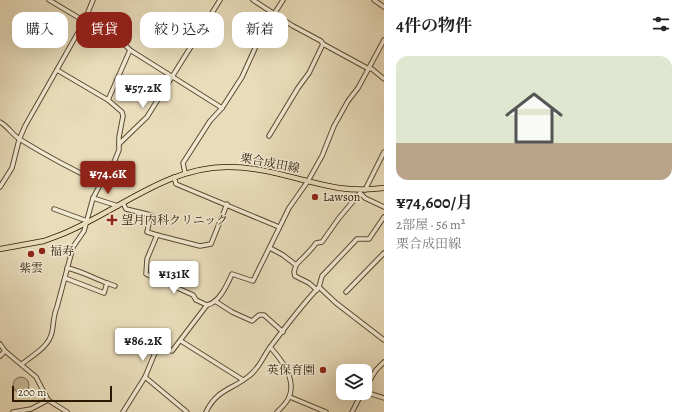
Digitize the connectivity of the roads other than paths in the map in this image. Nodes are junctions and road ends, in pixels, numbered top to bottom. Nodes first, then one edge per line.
1 (49, 0) edge
2 (93, 0) edge
3 (220, 0) edge
4 (253, 0) edge
5 (283, 0) edge
6 (374, 0) edge
7 (384, 7) edge
8 (88, 12) edge
9 (271, 12) edge
10 (275, 12) edge
11 (76, 17) edge
12 (288, 22) edge
13 (76, 36) edge
14 (384, 40) edge
15 (323, 44) junction
16 (255, 48) edge
17 (130, 50) joint
18 (367, 68) junction
19 (57, 70) junction
20 (172, 76) junction
21 (384, 78) edge
22 (108, 100) junction
23 (222, 108) junction
24 (0, 122) edge
25 (269, 136) dead end
26 (19, 140) junction
27 (119, 144) junction
28 (384, 152) edge
29 (185, 173) junction
30 (174, 177) junction
31 (308, 181) junction
32 (101, 183) junction
33 (0, 187) edge
34 (384, 188) edge
35 (362, 191) junction
36 (93, 198) junction
37 (227, 204) junction
38 (121, 205) junction
39 (384, 207) edge
40 (54, 209) dead end
41 (384, 217) edge
42 (86, 222) junction
43 (278, 227) junction
44 (156, 235) junction
45 (270, 248) junction
46 (0, 249) edge
47 (384, 253) edge
48 (296, 265) junction
49 (67, 268) junction
50 (65, 278) junction
51 (107, 283) junction
52 (115, 286) dead end
53 (318, 288) junction
54 (346, 292) dead end
55 (215, 301) junction
56 (207, 305) junction
57 (283, 332) junction
58 (181, 340) junction
59 (384, 340) edge
60 (0, 344) edge
61 (270, 347) junction
62 (5, 351) junction
63 (0, 356) edge
64 (384, 362) edge
65 (22, 364) junction
66 (145, 377) junction
67 (372, 377) edge
68 (243, 380) junction
69 (372, 394) edge
70 (290, 396) junction
71 (384, 398) edge
72 (48, 400) junction
73 (358, 400) edge
74 (13, 412) edge
75 (67, 412) edge
76 (123, 412) edge
77 (187, 412) edge
78 (206, 412) edge
79 (277, 412) edge
80 (326, 412) edge
81 (352, 412) edge

1 - 11 street
2 - 8 street
3 - 20 street
4 - 9 street
5 - 10 street
6 - 7 street
12 - 15 street
13 - 19 street
14 - 18 street
15 - 18 street
15 - 25 street
16 - 23 street
17 - 20 street
17 - 22 street
18 - 21 street
18 - 31 street
19 - 22 street
19 - 26 street
20 - 23 street
20 - 27 street
22 - 27 street
23 - 29 street
24 - 26 street
26 - 32 street
26 - 33 street
27 - 32 street
28 - 35 street
29 - 30 main road, 栗合成田線
29 - 31 main road, 栗合成田線
30 - 37 street
30 - 38 main road, 栗合成田線
31 - 35 main road, 栗合成田線
31 - 43 street
32 - 36 street
34 - 35 main road, 栗合成田線
35 - 39 street
35 - 48 street
36 - 38 street
36 - 42 street
37 - 43 street
37 - 44 street
38 - 42 main road, 栗合成田線
38 - 44 street
40 - 42 street
41 - 53 street
42 - 46 main road, 栗合成田線
42 - 49 street
43 - 45 street
44 - 56 street
45 - 48 street
45 - 55 street
47 - 54 street
48 - 53 street
49 - 50 street
49 - 51 street
50 - 51 street
50 - 65 street
51 - 52 street
53 - 57 street
53 - 59 street
55 - 56 street
55 - 57 street
56 - 58 street
57 - 61 street
58 - 66 street
58 - 68 street
60 - 62 street
61 - 68 street
61 - 70 street
62 - 63 street
62 - 65 street
64 - 67 street
65 - 72 street
66 - 76 street
66 - 77 street
68 - 78 street
69 - 71 street
70 - 79 street
70 - 80 street
72 - 74 street
72 - 75 street
73 - 81 street

